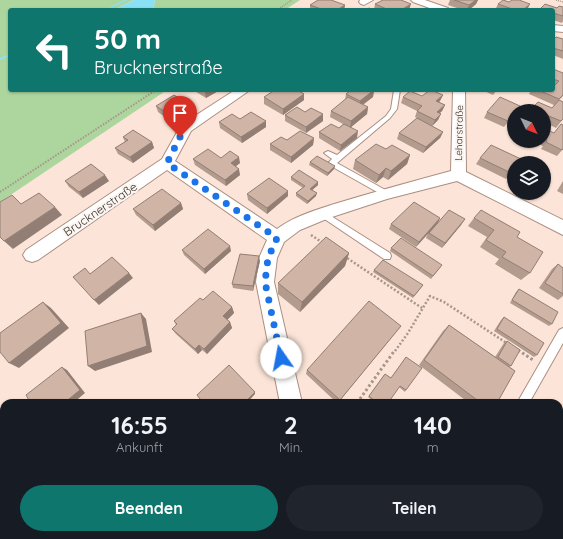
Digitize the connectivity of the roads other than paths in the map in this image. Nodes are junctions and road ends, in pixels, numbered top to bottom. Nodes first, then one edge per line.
1 (416, 0) edge
2 (438, 8) edge
3 (241, 92) edge
4 (397, 92) edge
5 (459, 92) edge
6 (328, 153) dead end
7 (338, 159) junction
8 (167, 163) junction
9 (458, 175) junction
10 (386, 194) junction
11 (323, 214) junction
12 (563, 228) edge
13 (277, 238) junction
14 (32, 255) dead end
15 (387, 256) dead end
16 (563, 333) edge
17 (290, 399) edge
18 (525, 399) edge

1 - 2 street
3 - 8 street, Brucknerstraße
4 - 7 lane
5 - 9 street, Leharstraße
6 - 7 lane
7 - 10 lane
8 - 13 street
8 - 14 street, Brucknerstraße
9 - 10 street
9 - 12 street
10 - 11 street
11 - 13 street
11 - 15 lane
13 - 17 street
16 - 18 lane

